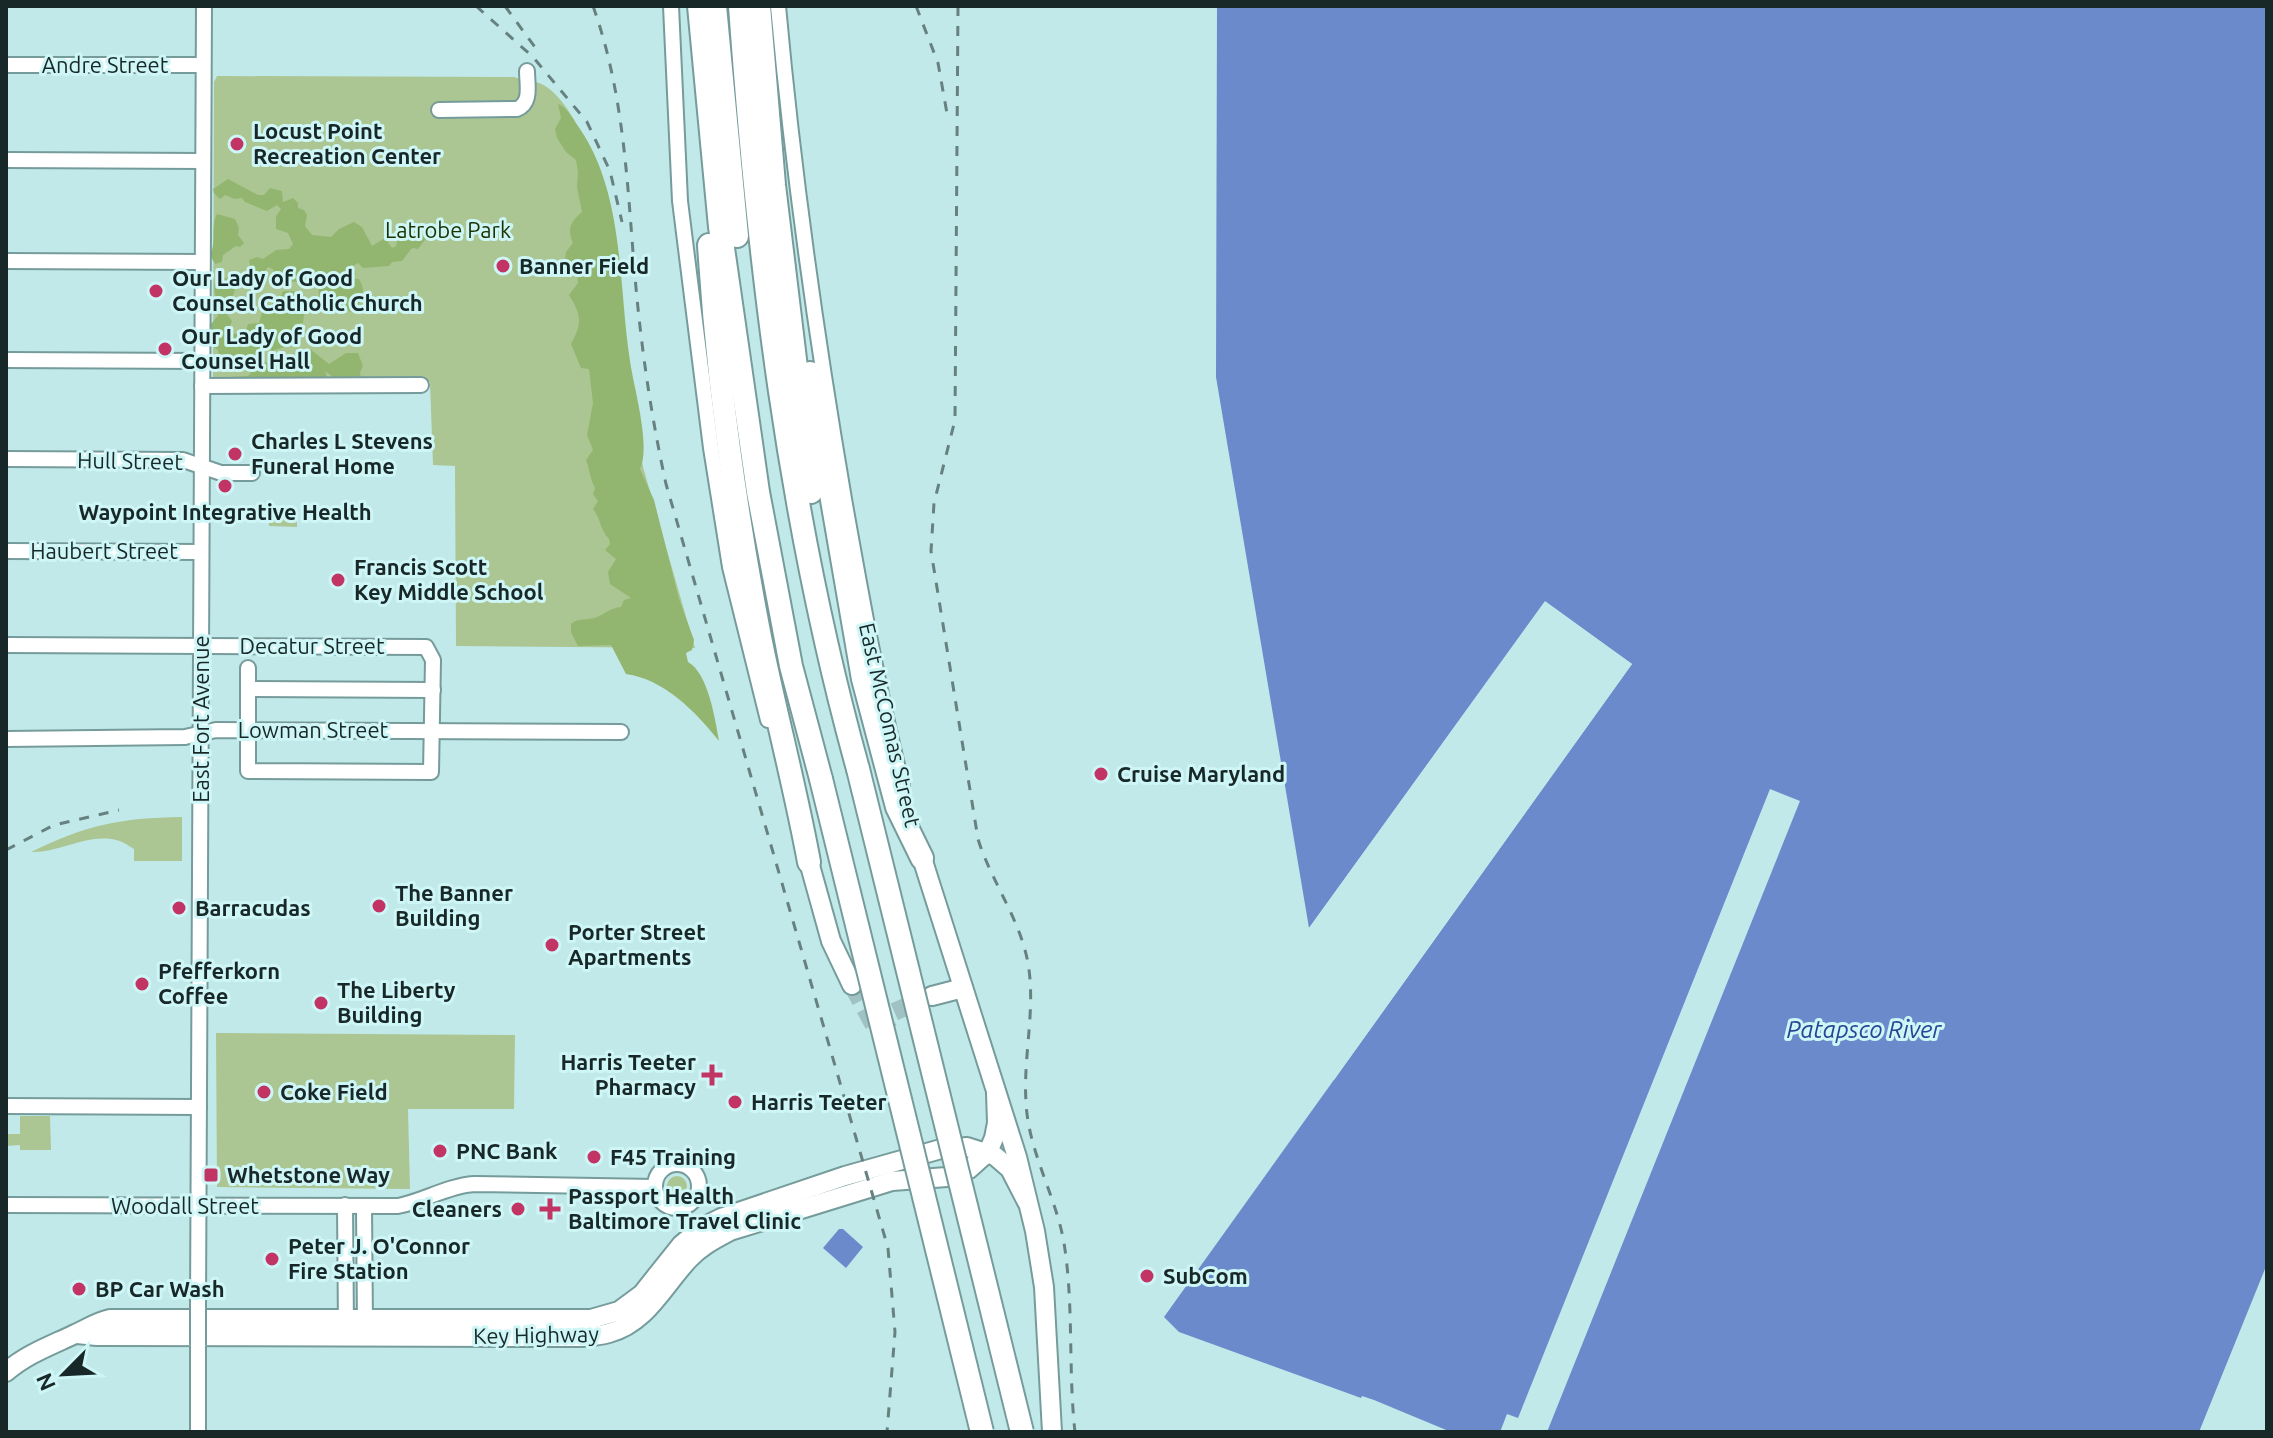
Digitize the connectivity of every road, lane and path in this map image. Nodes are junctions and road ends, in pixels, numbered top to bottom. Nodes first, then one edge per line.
1 (204, 6) edge
2 (671, 6) edge
3 (699, 6) edge
4 (715, 6) edge
5 (740, 6) edge
6 (759, 6) edge
7 (778, 6) edge
8 (6, 65) edge
9 (203, 65) junction
10 (527, 71) dead end
11 (767, 107) junction
12 (439, 110) dead end
13 (707, 112) junction
14 (6, 160) edge
15 (203, 161) junction
16 (6, 261) edge
17 (202, 262) junction
18 (6, 360) edge
19 (202, 361) junction
20 (421, 385) dead end
21 (202, 386) junction
22 (6, 459) edge
23 (202, 464) junction
24 (252, 473) dead end
25 (6, 551) edge
26 (201, 552) junction
27 (6, 645) edge
28 (201, 646) junction
29 (248, 668) dead end
30 (248, 689) junction
31 (433, 690) junction
32 (249, 730) junction
33 (432, 730) junction
34 (621, 732) dead end
35 (200, 734) junction
36 (6, 739) edge
37 (858, 769) junction
38 (821, 779) junction
39 (922, 858) junction
40 (809, 862) junction
41 (852, 985) tunnel mouth
42 (963, 988) junction
43 (932, 996) tunnel mouth
44 (996, 1093) junction
45 (6, 1106) edge
46 (199, 1107) junction
47 (988, 1152) junction
48 (655, 1187) dead end
49 (1027, 1202) junction
50 (6, 1205) edge
51 (345, 1205) junction
52 (199, 1206) junction
53 (364, 1206) junction
54 (356, 1327) junction
55 (6, 1372) edge
56 (198, 1432) edge
57 (982, 1432) edge
58 (1022, 1432) edge
59 (1052, 1432) edge

1 - 9 street, East Fort Avenue
2 - 40 street
3 - 13 highway
4 - 38 highway
5 - 37 highway
6 - 11 highway
7 - 39 street, East McComas Street
8 - 9 street, Andre Street
9 - 15 street, East Fort Avenue
10 - 12 street
11 - 37 highway
11 - 39 highway
13 - 38 highway
13 - 40 highway
14 - 15 street
15 - 17 street, East Fort Avenue
16 - 17 street
17 - 19 street, East Fort Avenue
18 - 19 street
19 - 21 street, East Fort Avenue
20 - 21 street
21 - 23 street, East Fort Avenue
22 - 23 street, Hull Street
23 - 24 street, Hull Street
23 - 26 street, East Fort Avenue
25 - 26 street, Haubert Street
26 - 28 street, East Fort Avenue
27 - 28 street, Decatur Street
28 - 31 street, Decatur Street
28 - 35 street, East Fort Avenue
29 - 30 street
30 - 31 street
30 - 32 street
31 - 33 street
32 - 33 street, Lowman Street
32 - 33 street
32 - 35 street, Lowman Street
33 - 34 street, Lowman Street
35 - 36 street, Lowman Street
35 - 46 street, East Fort Avenue
37 - 58 highway, bridge
38 - 57 highway, bridge
39 - 42 main road, East McComas Street
40 - 41 main road
42 - 43 main road
42 - 44 main road, East McComas Street
44 - 47 main road
44 - 49 main road, East McComas Street
45 - 46 street
46 - 52 street, East Fort Avenue
47 - 49 main road
47 - 54 main road, Key Highway
47 - 54 main road, Key Highway
48 - 53 street
49 - 59 main road, East McComas Street
50 - 52 street, Woodall Street
51 - 52 street, Woodall Street
51 - 53 street, Woodall Street
51 - 54 street
52 - 56 street, East Fort Avenue, bridge
53 - 54 street
54 - 55 main road, Key Highway

